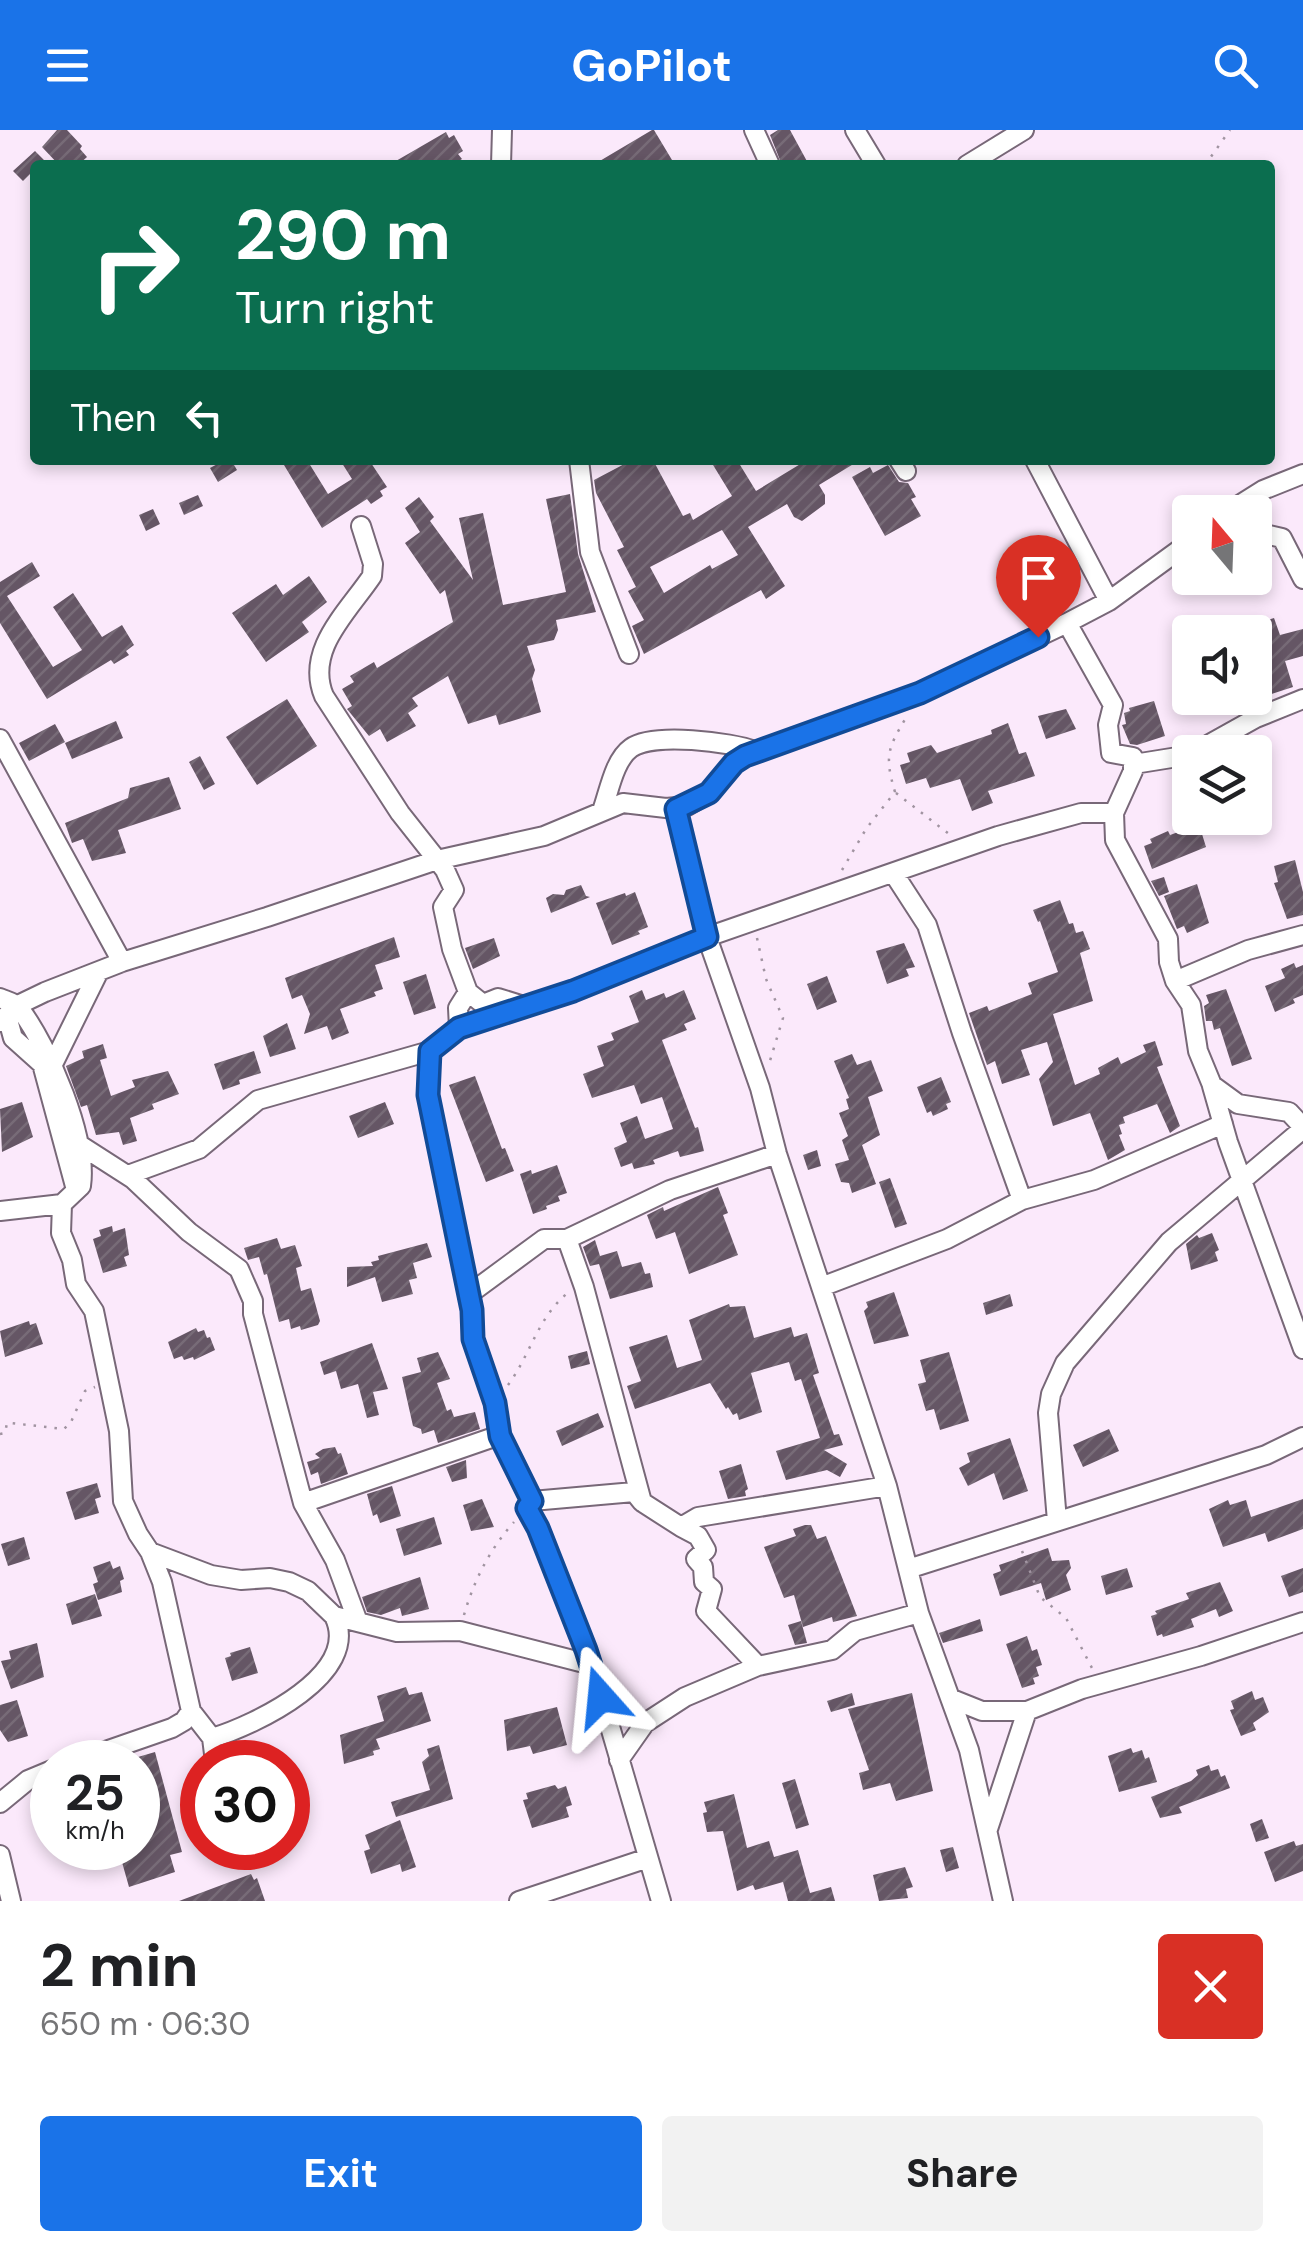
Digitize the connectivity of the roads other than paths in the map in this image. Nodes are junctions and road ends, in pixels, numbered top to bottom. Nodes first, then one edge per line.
1 (502, 130) edge
2 (754, 130) edge
3 (856, 130) edge
4 (1024, 130) edge
5 (501, 160) edge
6 (768, 160) edge
7 (873, 160) edge
8 (976, 160) edge
9 (580, 465) edge
10 (1038, 465) edge
11 (1302, 475) edge
12 (1255, 495) edge
13 (361, 526) dead end
14 (1272, 536) edge
15 (1172, 555) edge
16 (1303, 579) edge
17 (1109, 602) junction
18 (1067, 623) junction
19 (630, 654) dead end
20 (1303, 699) edge
21 (1226, 735) edge
22 (0, 739) edge
23 (754, 751) junction
24 (1172, 758) edge
25 (1134, 764) junction
26 (676, 809) junction
27 (602, 811) junction
28 (1114, 813) junction
29 (437, 860) junction
30 (894, 874) junction
31 (1303, 934) edge
32 (707, 937) junction
33 (122, 962) junction
34 (98, 973) junction
35 (1175, 981) junction
36 (468, 992) junction
37 (528, 1007) junction
38 (6, 1010) edge
39 (459, 1028) junction
40 (430, 1051) junction
41 (53, 1064) junction
42 (1212, 1085) junction
43 (1223, 1124) junction
44 (1303, 1128) edge
45 (80, 1144) junction
46 (777, 1154) junction
47 (128, 1175) junction
48 (1241, 1179) junction
49 (76, 1190) junction
50 (1022, 1200) junction
51 (62, 1204) junction
52 (0, 1211) edge
53 (567, 1239) junction
54 (822, 1287) junction
55 (468, 1295) junction
56 (1303, 1349) edge
57 (500, 1436) junction
58 (1303, 1437) edge
59 (887, 1486) junction
60 (303, 1502) junction
61 (642, 1502) junction
62 (530, 1505) junction
63 (1057, 1521) junction
64 (682, 1527) junction
65 (150, 1552) junction
66 (908, 1569) junction
67 (918, 1613) junction
68 (334, 1616) junction
69 (358, 1622) junction
70 (1303, 1622) edge
71 (592, 1666) junction
72 (758, 1666) junction
73 (952, 1699) junction
74 (191, 1711) junction
75 (1028, 1711) junction
76 (212, 1738) joint
77 (137, 1740) edge
78 (619, 1760) junction
79 (30, 1779) edge
80 (0, 1802) edge
81 (987, 1831) junction
82 (0, 1855) edge
83 (648, 1858) junction
84 (2, 1878) edge
85 (12, 1901) edge
86 (519, 1901) edge
87 (661, 1901) edge
88 (1003, 1901) edge

1 - 5 street
2 - 6 street
3 - 7 street
4 - 8 street
9 - 19 street
10 - 17 street
11 - 12 street
13 - 29 street
14 - 16 street
15 - 17 street
17 - 18 street
18 - 23 street
18 - 25 street
20 - 21 street
22 - 33 street
23 - 26 street
23 - 27 street
24 - 25 street
25 - 28 street
26 - 27 street
26 - 32 street
27 - 29 street
28 - 30 street
28 - 35 street
29 - 33 street
29 - 36 street
30 - 32 street
30 - 50 street
31 - 35 street
32 - 37 street
32 - 46 street
33 - 34 street
34 - 38 street
34 - 41 street
35 - 42 street
36 - 37 street
36 - 39 street
37 - 39 street
38 - 41 street
38 - 49 street
39 - 40 street
40 - 47 street
40 - 55 street
41 - 45 street
42 - 43 street
42 - 44 street
43 - 48 street
43 - 50 street
44 - 48 street
45 - 47 street
45 - 49 street
46 - 53 street
46 - 54 street
47 - 60 street
48 - 56 street
48 - 63 street
49 - 51 street
50 - 54 street
51 - 52 street
51 - 65 street
53 - 55 street
53 - 61 street
54 - 59 street
55 - 57 street
57 - 60 street
57 - 62 street
58 - 63 street
59 - 64 street
59 - 66 street
60 - 69 street
61 - 62 street
61 - 64 street
62 - 71 street
63 - 66 street
64 - 72 street
65 - 68 street
65 - 74 street
66 - 67 street
67 - 72 street
67 - 73 street
68 - 69 street
68 - 76 street
69 - 71 street
70 - 75 street
71 - 78 street
72 - 78 street
73 - 75 street
73 - 81 street
74 - 76 street
74 - 77 street
75 - 81 street
78 - 83 street
79 - 80 street
81 - 88 street
82 - 84 street
83 - 86 street
83 - 87 street
84 - 85 street

